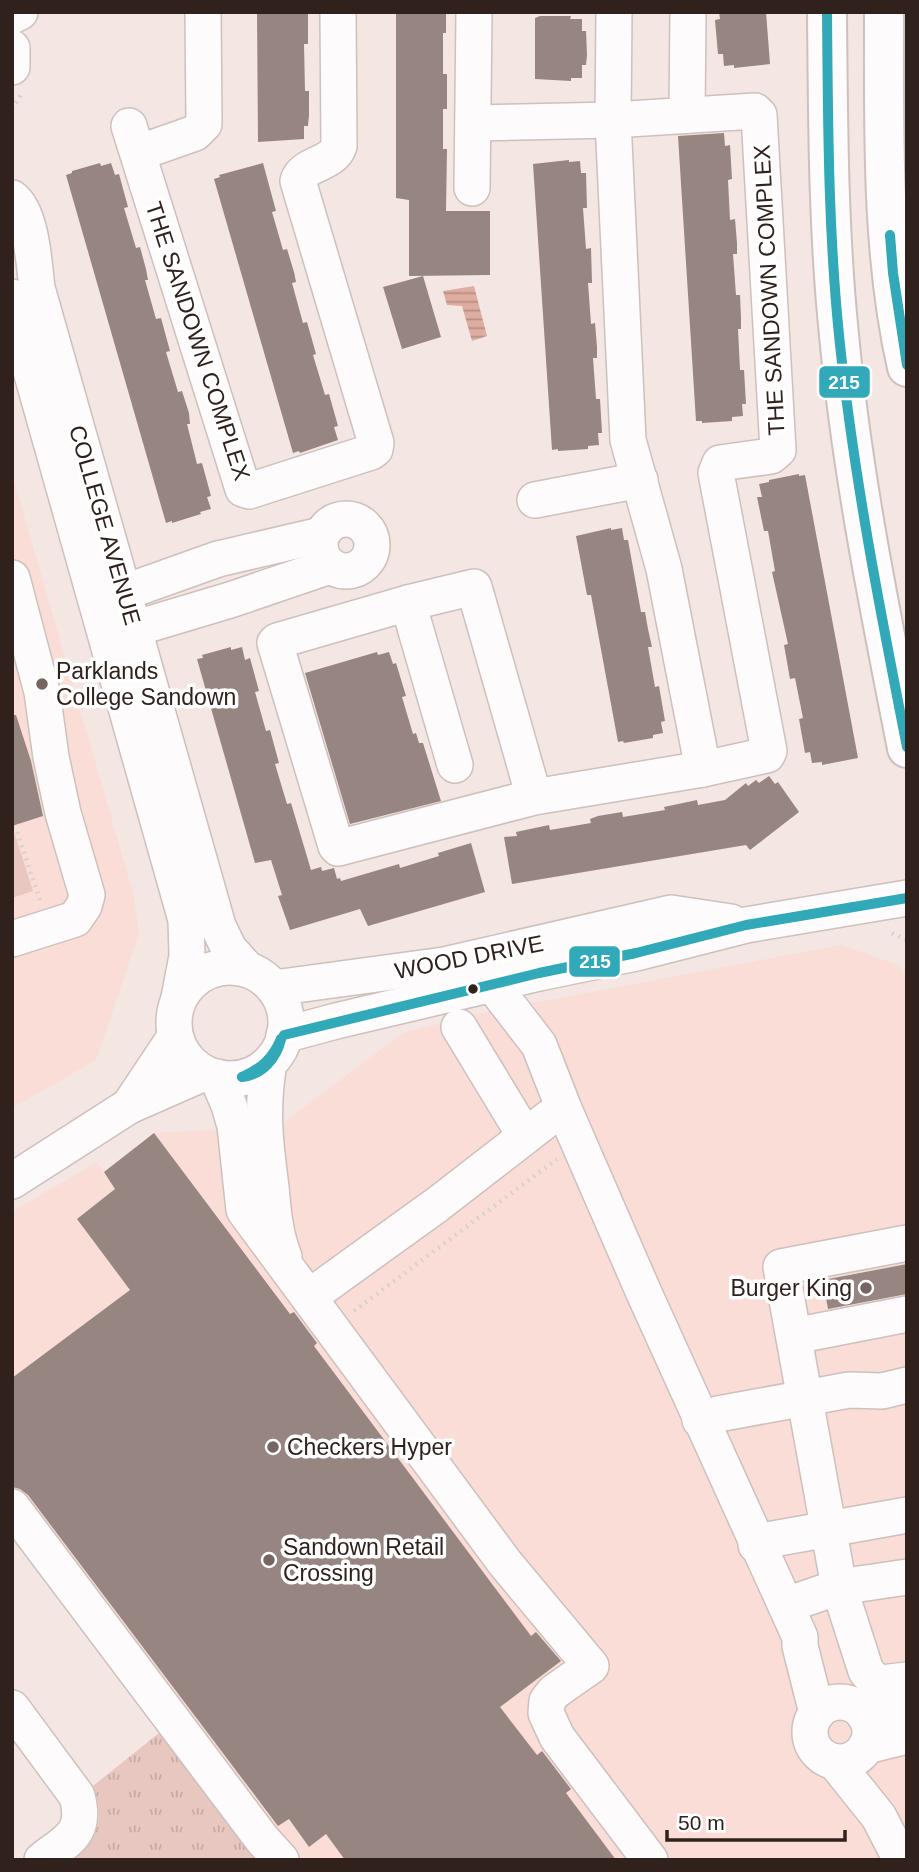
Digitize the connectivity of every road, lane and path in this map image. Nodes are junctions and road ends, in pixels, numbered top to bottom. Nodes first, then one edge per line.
1 (20, 12) edge
2 (203, 12) edge
3 (338, 12) edge
4 (474, 12) edge
5 (614, 12) edge
6 (688, 12) edge
7 (827, 12) edge
8 (884, 12) edge
9 (12, 16) edge
10 (12, 48) edge
11 (12, 67) edge
12 (687, 115) junction
13 (613, 120) junction
14 (473, 123) junction
15 (472, 188) dead end
16 (12, 198) edge
17 (12, 297) edge
18 (12, 325) edge
19 (29, 364) junction
20 (907, 367) edge
21 (325, 467) junction
22 (639, 481) junction
23 (535, 500) dead end
24 (337, 547) junction
25 (12, 578) edge
26 (110, 598) junction
27 (408, 603) junction
28 (363, 616) junction
29 (121, 633) junction
30 (907, 748) edge
31 (455, 765) dead end
32 (702, 769) junction
33 (534, 797) junction
34 (17, 832) dead end
35 (907, 898) edge
36 (746, 925) junction
37 (49, 928) junction
38 (892, 933) dead end
39 (12, 939) edge
40 (907, 940) edge
41 (539, 973) junction
42 (260, 979) junction
43 (492, 984) junction
44 (179, 998) junction
45 (459, 1027) dead end
46 (175, 1037) junction
47 (539, 1045) junction
48 (276, 1049) junction
49 (211, 1075) junction
50 (130, 1106) junction
51 (564, 1109) junction
52 (525, 1136) junction
53 (566, 1153) dead end
54 (12, 1181) edge
55 (907, 1243) edge
56 (298, 1284) junction
57 (907, 1314) edge
58 (345, 1318) dead end
59 (794, 1336) junction
60 (907, 1373) edge
61 (907, 1385) edge
62 (849, 1390) junction
63 (806, 1398) junction
64 (701, 1420) junction
65 (12, 1507) edge
66 (901, 1516) edge
67 (829, 1529) junction
68 (756, 1545) junction
69 (899, 1583) edge
70 (839, 1587) junction
71 (786, 1605) junction
72 (907, 1663) edge
73 (866, 1671) junction
74 (907, 1680) edge
75 (12, 1708) edge
76 (907, 1708) edge
77 (847, 1732) junction
78 (907, 1736) edge
79 (42, 1860) edge
80 (281, 1860) edge
81 (650, 1860) edge
82 (901, 1860) edge

1 - 9 street
2 - 21 street, THE SANDOWN COMPLEX
3 - 21 street, THE SANDOWN COMPLEX
4 - 14 street
5 - 13 street
6 - 12 street
7 - 30 main road
8 - 20 main road
10 - 11 street
12 - 13 street, THE SANDOWN COMPLEX
12 - 32 street, THE SANDOWN COMPLEX
13 - 14 street, THE SANDOWN COMPLEX
13 - 22 street
14 - 15 street
16 - 26 street, COLLEGE AVENUE
17 - 19 street, COLLEGE AVENUE
18 - 19 street
19 - 26 street, COLLEGE AVENUE
21 - 24 street
22 - 23 street
22 - 32 street
24 - 26 street
24 - 28 street
24 - 29 street
25 - 37 street
26 - 29 street, COLLEGE AVENUE
27 - 28 street, THE SANDOWN COMPLEX
27 - 31 street
27 - 33 street, THE SANDOWN COMPLEX
28 - 33 street, THE SANDOWN COMPLEX
29 - 42 street, COLLEGE AVENUE
29 - 44 street, COLLEGE AVENUE
32 - 33 street, THE SANDOWN COMPLEX
34 - 37 path
35 - 36 street, WOOD DRIVE
36 - 41 street, WOOD DRIVE
36 - 42 street, WOOD DRIVE
37 - 39 street
38 - 40 path
41 - 43 street, WOOD DRIVE
41 - 47 street
42 - 44 street
42 - 48 street
43 - 47 street
43 - 48 street, WOOD DRIVE
44 - 46 street
45 - 52 street
46 - 49 street
46 - 50 street
47 - 51 street
48 - 49 street
48 - 56 street
49 - 50 street
49 - 56 street
50 - 54 street
51 - 52 street
51 - 64 street
52 - 56 street
53 - 58 path
55 - 59 street
56 - 81 street
57 - 59 street
59 - 63 street
60 - 62 street
61 - 62 street
62 - 63 street
63 - 64 street
63 - 67 street
64 - 68 street
65 - 80 street
66 - 67 street
67 - 68 street
67 - 70 street
68 - 71 street
69 - 70 street
70 - 71 street
70 - 73 street
71 - 77 street
72 - 73 street
73 - 74 street
75 - 79 street
76 - 77 street
77 - 78 street
77 - 82 street

